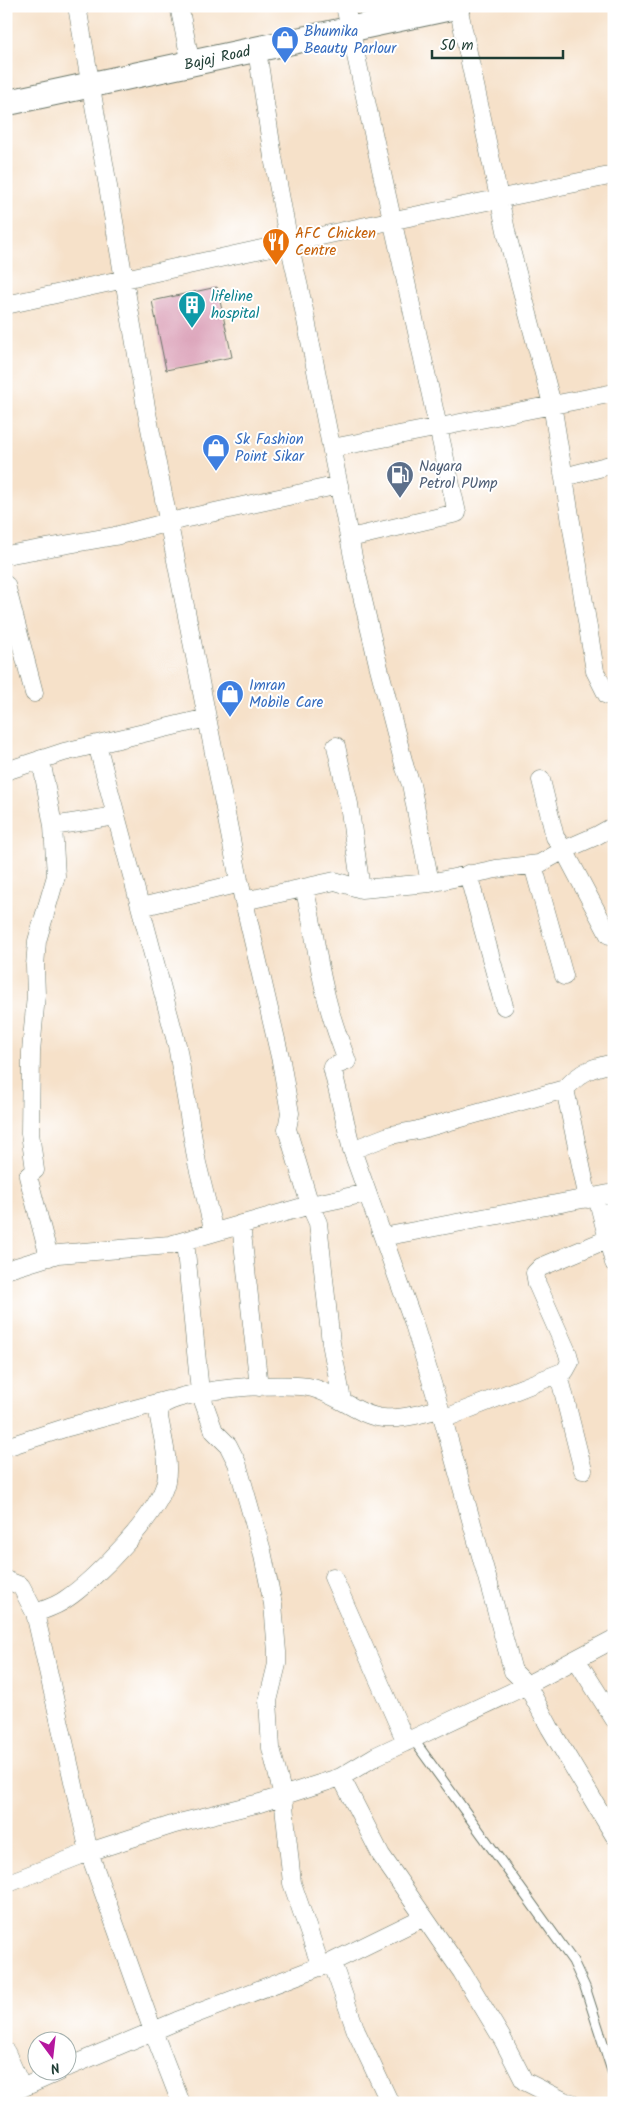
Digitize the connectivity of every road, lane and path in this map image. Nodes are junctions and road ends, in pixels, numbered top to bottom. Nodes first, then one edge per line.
1 (76, 6) edge
2 (179, 6) edge
3 (458, 6) edge
4 (408, 12) edge
5 (348, 18) edge
6 (257, 50) junction
7 (191, 64) junction
8 (90, 86) junction
9 (6, 103) edge
10 (614, 175) edge
11 (499, 199) junction
12 (393, 220) junction
13 (289, 243) junction
14 (124, 281) junction
15 (6, 305) edge
16 (614, 393) edge
17 (552, 404) junction
18 (438, 426) junction
19 (332, 448) junction
20 (614, 464) edge
21 (564, 477) junction
22 (339, 485) junction
23 (169, 522) junction
24 (350, 538) junction
25 (6, 555) edge
26 (6, 585) edge
27 (34, 693) dead end
28 (614, 698) edge
29 (207, 718) junction
30 (97, 744) junction
31 (336, 746) dead end
32 (41, 760) junction
33 (6, 771) edge
34 (541, 780) dead end
35 (116, 816) junction
36 (53, 826) junction
37 (614, 826) edge
38 (564, 850) junction
39 (533, 865) junction
40 (468, 874) junction
41 (240, 883) junction
42 (430, 883) junction
43 (304, 888) junction
44 (361, 890) junction
45 (244, 901) junction
46 (141, 907) junction
47 (609, 935) dead end
48 (564, 976) dead end
49 (504, 1006) dead end
50 (614, 1063) edge
51 (565, 1089) junction
52 (352, 1150) junction
53 (367, 1193) junction
54 (600, 1196) edge
55 (310, 1205) junction
56 (241, 1224) junction
57 (214, 1232) junction
58 (383, 1237) junction
59 (608, 1239) junction
60 (185, 1240) junction
61 (49, 1257) junction
62 (614, 1263) edge
63 (6, 1270) edge
64 (559, 1375) junction
65 (259, 1386) junction
66 (200, 1392) junction
67 (168, 1400) junction
68 (342, 1400) junction
69 (441, 1414) junction
70 (6, 1447) edge
71 (582, 1470) dead end
72 (333, 1577) dead end
73 (6, 1580) edge
74 (35, 1613) junction
75 (614, 1639) edge
76 (576, 1659) junction
77 (527, 1685) junction
78 (614, 1719) edge
79 (410, 1740) junction
80 (341, 1776) junction
81 (283, 1796) junction
82 (614, 1835) edge
83 (89, 1852) junction
84 (6, 1884) edge
85 (424, 1917) junction
86 (327, 1964) junction
87 (153, 2031) junction
88 (6, 2052) edge
89 (78, 2064) edge
90 (614, 2077) edge
91 (36, 2082) edge
92 (14, 2092) edge
93 (181, 2103) edge
94 (390, 2103) edge
95 (572, 2103) edge

1 - 8 street
2 - 7 street
3 - 4 street, Bajaj Road
3 - 11 street
4 - 5 street, Bajaj Road
5 - 6 street, Bajaj Road
5 - 12 street
6 - 7 street, Bajaj Road
6 - 13 street
7 - 8 street, Bajaj Road
8 - 9 street, Bajaj Road
8 - 14 street
10 - 11 street
11 - 12 street
11 - 17 street
12 - 13 street
12 - 18 street
13 - 14 street
13 - 19 street
14 - 15 street
14 - 23 street
16 - 17 street
17 - 18 street
17 - 21 street
18 - 19 street
18 - 24 street
19 - 22 street
20 - 21 street
21 - 28 street
22 - 23 street
22 - 24 street
23 - 25 street
23 - 29 street
24 - 42 street
26 - 27 street
29 - 30 street
29 - 41 street
30 - 32 street
30 - 35 street
31 - 44 street
32 - 33 street
32 - 36 street
34 - 38 street
35 - 36 street
35 - 46 street
36 - 61 street
37 - 38 street
38 - 39 street
38 - 47 street
39 - 40 street
39 - 48 street
40 - 42 street
40 - 49 street
41 - 45 street
41 - 46 street
42 - 44 street
43 - 44 street
43 - 45 street
43 - 52 street
45 - 55 street
46 - 57 street
50 - 51 street
51 - 52 street
51 - 54 street
52 - 53 street
53 - 55 street
53 - 58 street
54 - 58 street
54 - 59 street
55 - 56 street
55 - 68 street
56 - 57 street
56 - 65 street
57 - 60 street
58 - 69 street
59 - 62 street
59 - 64 street
60 - 61 street
60 - 66 street
61 - 63 street
64 - 69 street
64 - 71 street
65 - 66 street
65 - 68 street
66 - 67 street
66 - 81 street
67 - 70 street
67 - 74 street
68 - 69 street
69 - 77 street
72 - 79 street
73 - 74 street
74 - 83 street
75 - 76 street
76 - 77 street
76 - 78 street
77 - 79 street
77 - 82 street
79 - 80 street
79 - 90 lane
80 - 81 street
80 - 85 street
81 - 83 street
81 - 86 street
83 - 84 street
83 - 87 street
85 - 86 street
85 - 95 street
86 - 87 street
86 - 94 street
87 - 89 street
87 - 93 street
88 - 92 street
91 - 92 street

